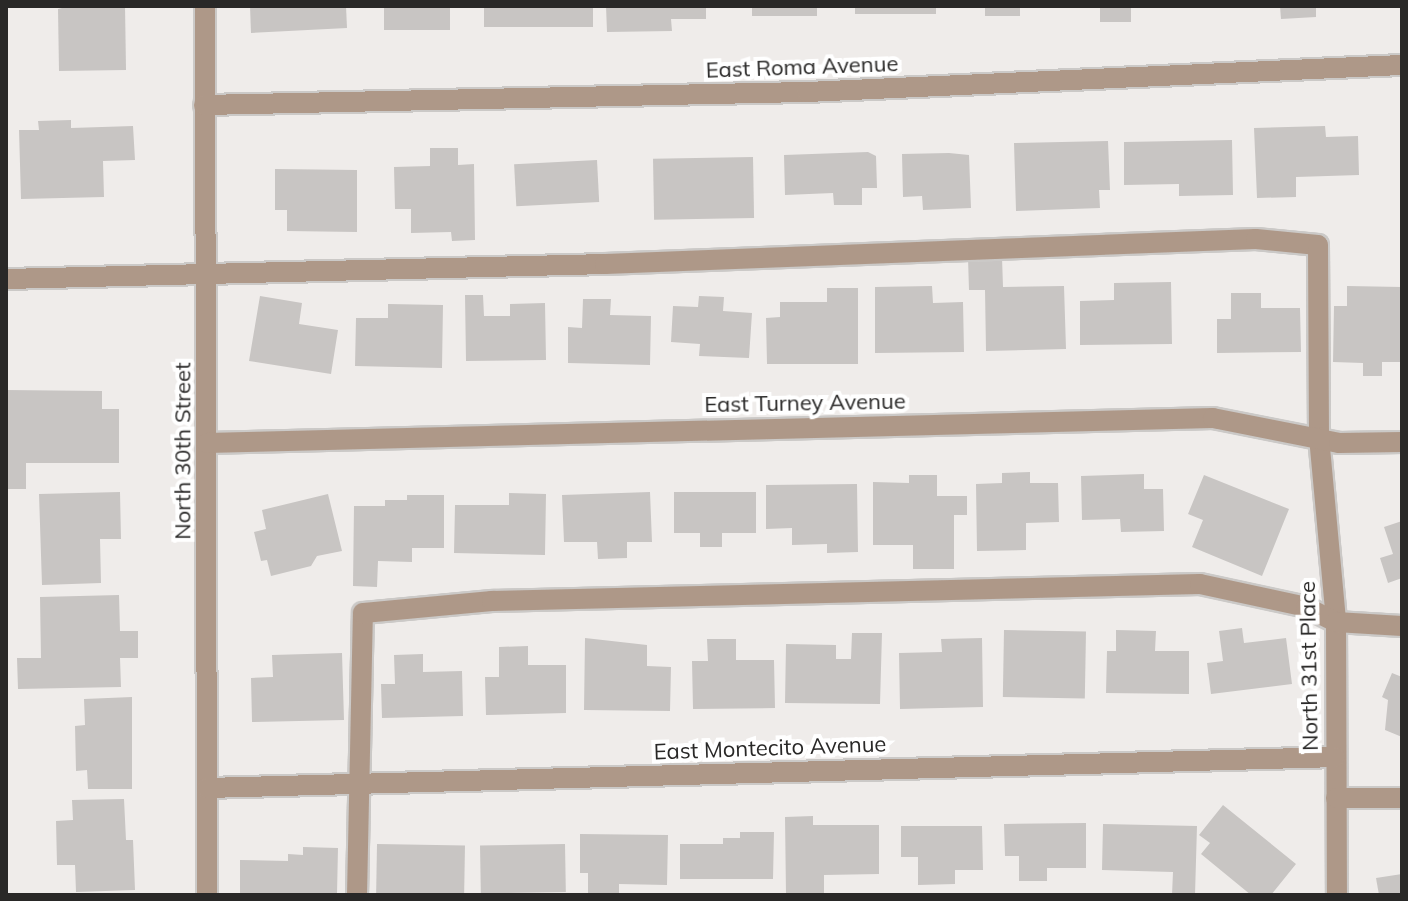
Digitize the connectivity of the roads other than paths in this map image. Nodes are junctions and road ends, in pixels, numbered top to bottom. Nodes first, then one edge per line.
1 (205, 6) edge
2 (1402, 65) edge
3 (204, 105) junction
4 (206, 273) junction
5 (6, 279) edge
6 (1319, 437) junction
7 (1402, 442) edge
8 (207, 443) junction
9 (1336, 622) junction
10 (1402, 626) edge
11 (1335, 757) junction
12 (359, 784) junction
13 (207, 788) junction
14 (1336, 798) junction
15 (1402, 798) edge
16 (207, 895) edge
17 (357, 895) edge
18 (1337, 895) edge

1 - 3 street, North 30th Street
2 - 3 street, East Roma Avenue
3 - 4 street, North 30th Street
4 - 5 street
4 - 6 street, North 31st Place
4 - 8 street, North 30th Street
6 - 7 street, East Turney Avenue
6 - 8 street, East Turney Avenue
6 - 9 street, North 31st Place
8 - 13 street, North 30th Street
9 - 10 street
9 - 11 street, North 31st Place
9 - 12 street
11 - 12 street, East Montecito Avenue
11 - 14 street, North 31st Place
12 - 13 street, East Montecito Avenue
12 - 17 street
13 - 16 street, North 30th Street
14 - 15 street
14 - 18 street, North 31st Place

